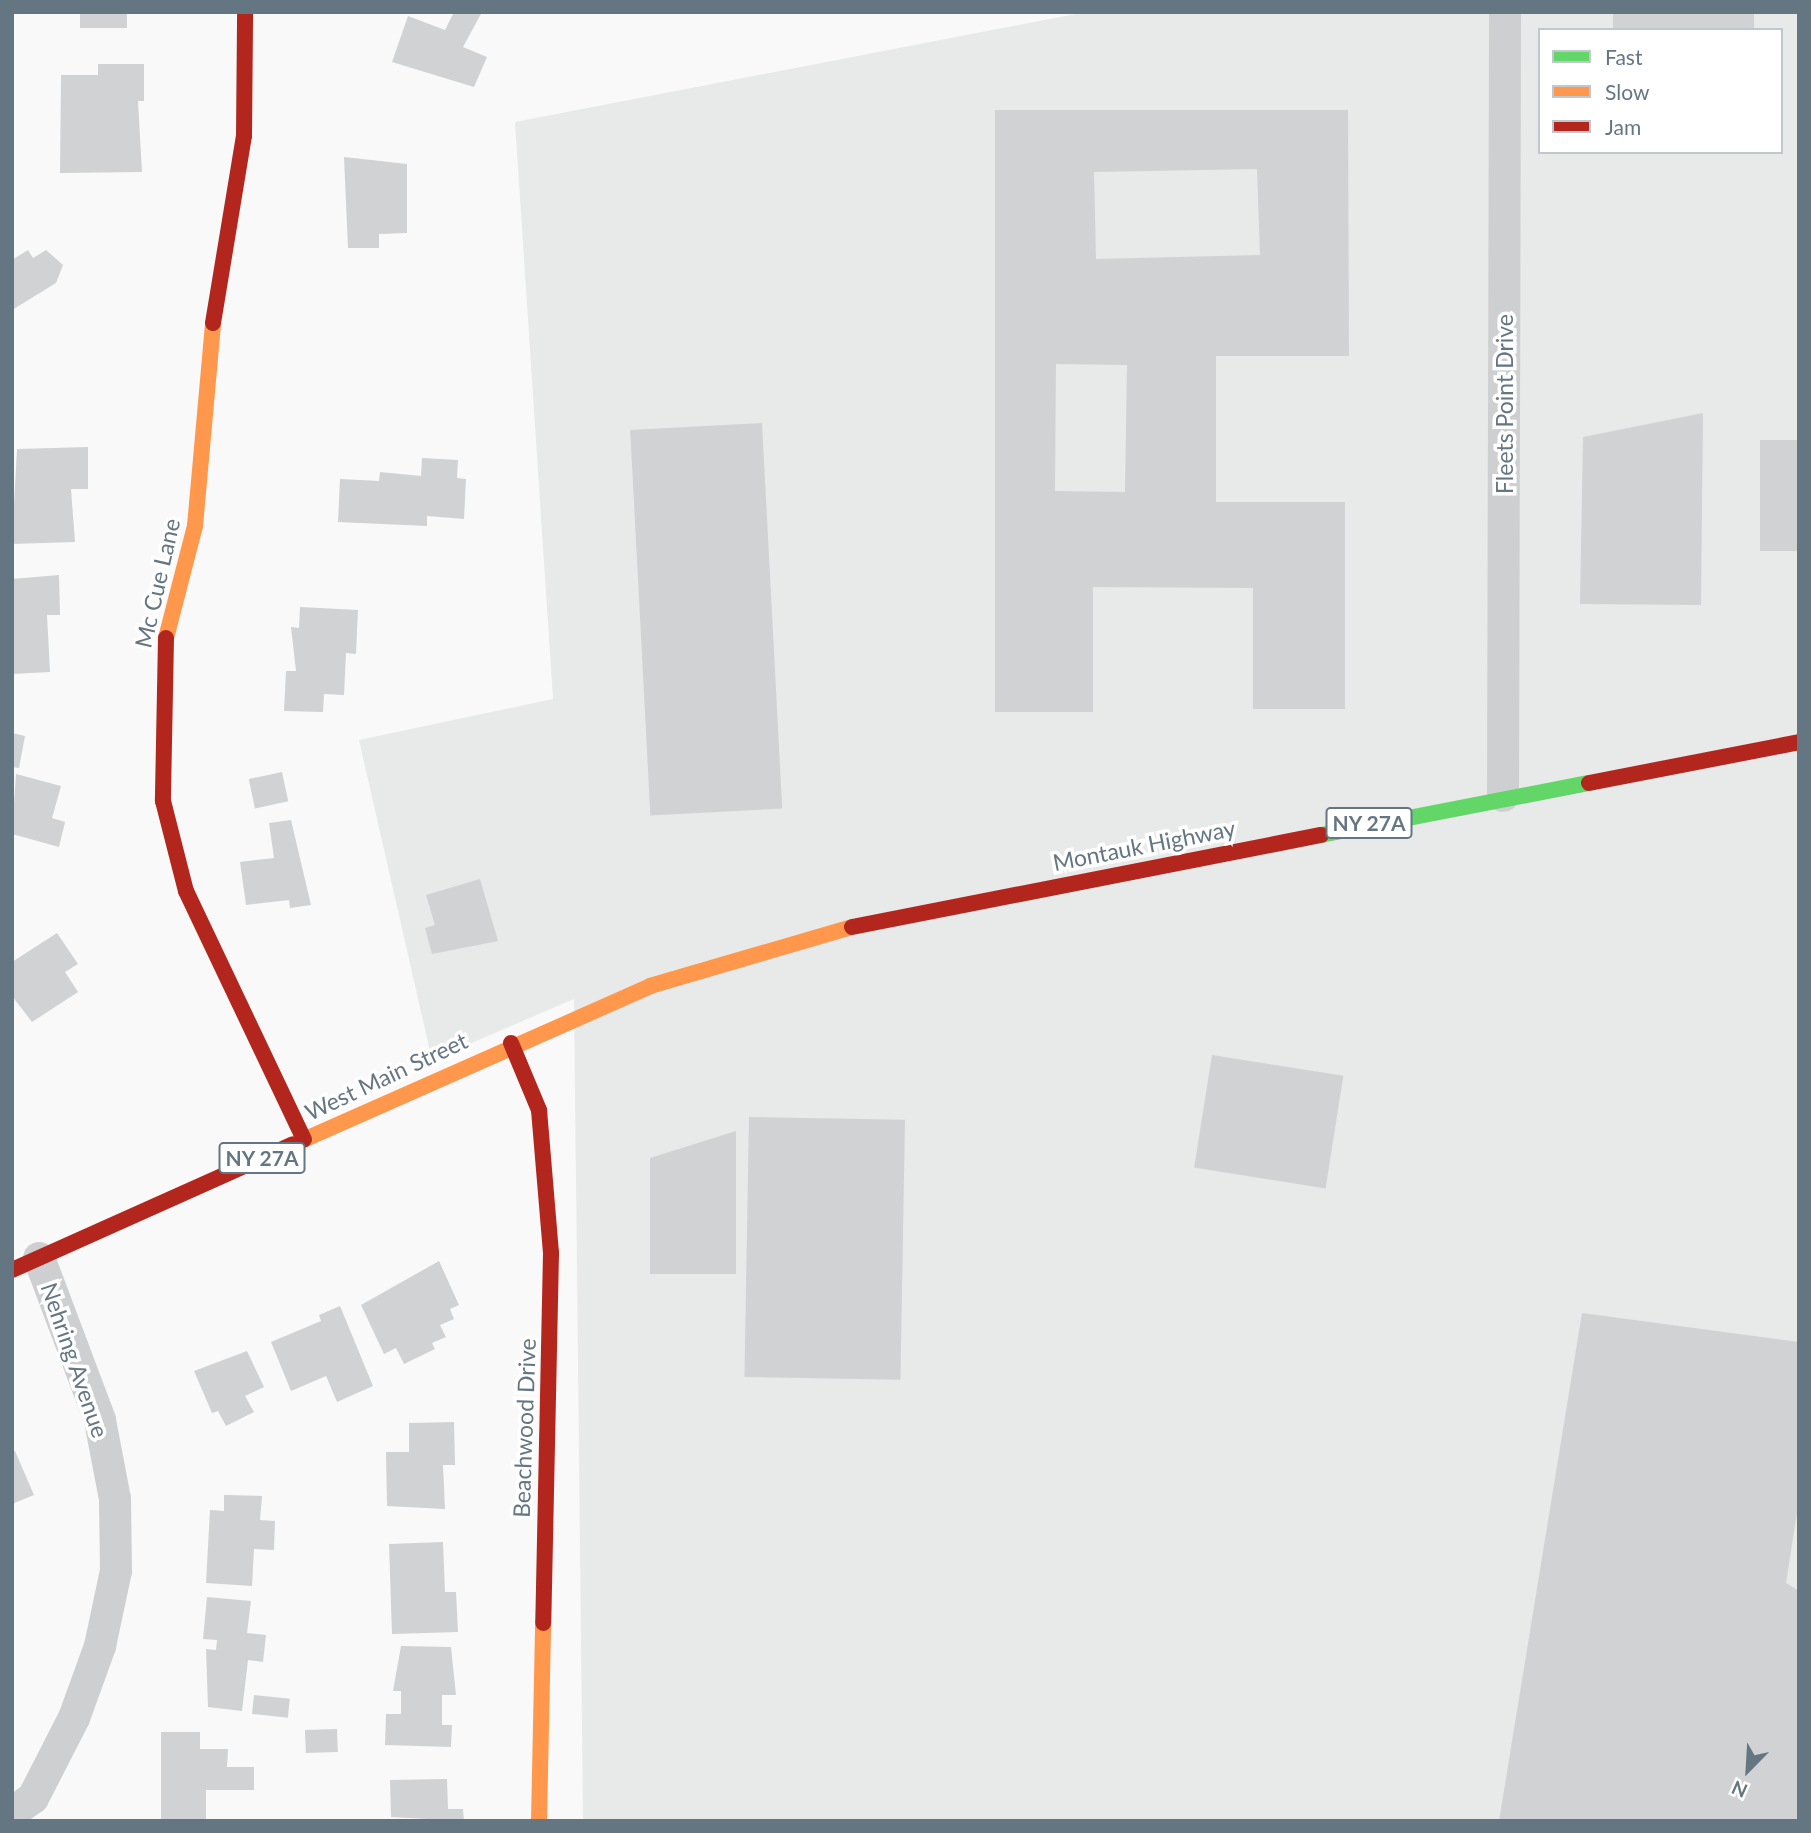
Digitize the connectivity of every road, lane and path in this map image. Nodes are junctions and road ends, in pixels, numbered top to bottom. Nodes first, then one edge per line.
1 (245, 12) edge
2 (1505, 12) edge
3 (1799, 741) edge
4 (1503, 796) junction
5 (511, 1043) junction
6 (304, 1139) junction
7 (26, 1264) edge
8 (30, 1810) edge
9 (539, 1821) edge

1 - 6 street, Mc Cue Lane
2 - 4 street, Fleets Point Drive
3 - 4 street, Montauk Highway / NY 27A
4 - 5 street, Montauk Highway / NY 27A
5 - 6 street, West Main Street / NY 27A
5 - 9 street, Beachwood Drive
6 - 7 street, West Main Street / NY 27A
7 - 8 street, Nehring Avenue

